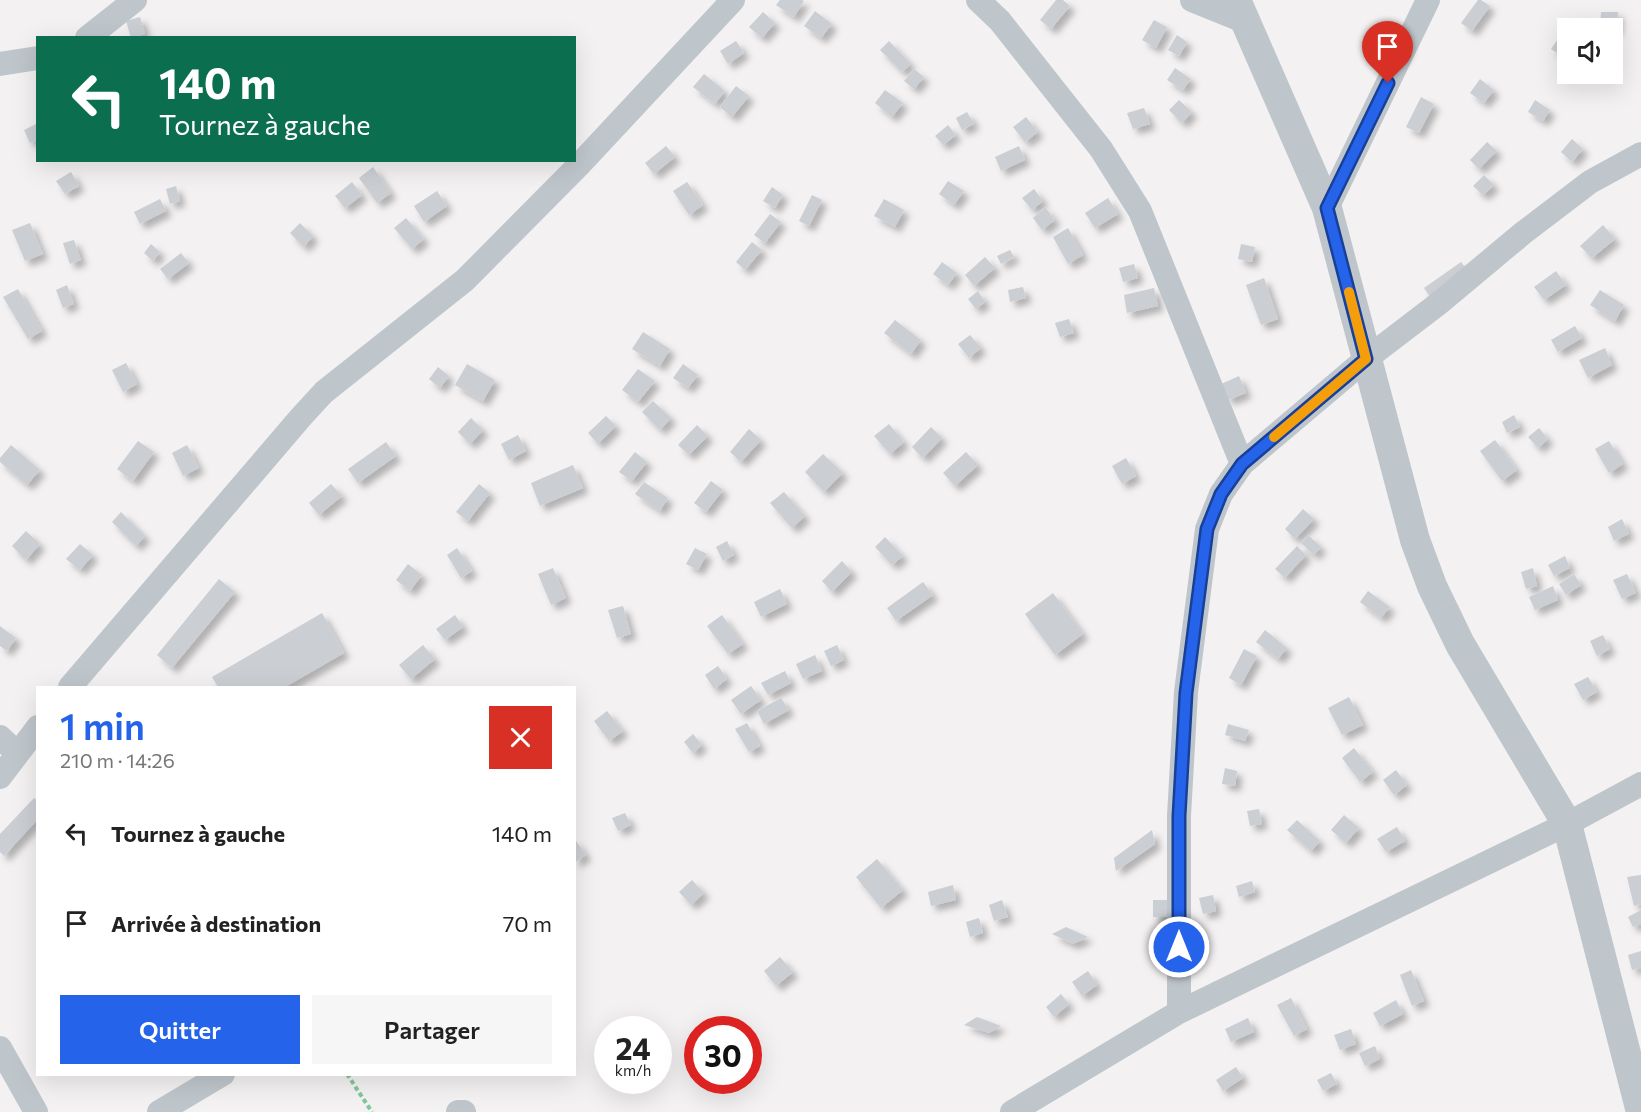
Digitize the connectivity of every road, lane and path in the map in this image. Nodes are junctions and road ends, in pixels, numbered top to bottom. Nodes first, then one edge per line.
1 (135, 0) edge
2 (733, 0) edge
3 (978, 0) edge
4 (1192, 0) edge
5 (1428, 0) edge
6 (1240, 10) edge
7 (90, 36) edge
8 (36, 58) edge
9 (0, 64) edge
10 (1641, 154) edge
11 (1327, 208) junction
12 (1366, 359) junction
13 (1242, 464) junction
14 (71, 686) edge
15 (36, 728) edge
16 (9, 745) edge
17 (0, 777) edge
18 (1641, 784) edge
19 (1567, 824) junction
20 (1179, 1012) junction
21 (0, 1048) edge
22 (220, 1076) edge
23 (348, 1076) edge
24 (36, 1112) edge
25 (159, 1112) edge
26 (372, 1112) edge
27 (458, 1112) edge
28 (464, 1112) edge
29 (1012, 1112) edge
30 (1640, 1112) edge

1 - 7 street
2 - 14 street
3 - 13 street
4 - 6 street
5 - 11 street
6 - 11 street
8 - 9 street
10 - 12 street
11 - 12 street
12 - 13 street
12 - 19 street
13 - 20 street
15 - 16 street
16 - 17 street
18 - 19 street
19 - 20 street
19 - 30 street
20 - 29 street
21 - 24 street
22 - 25 street
23 - 26 path
27 - 28 street

